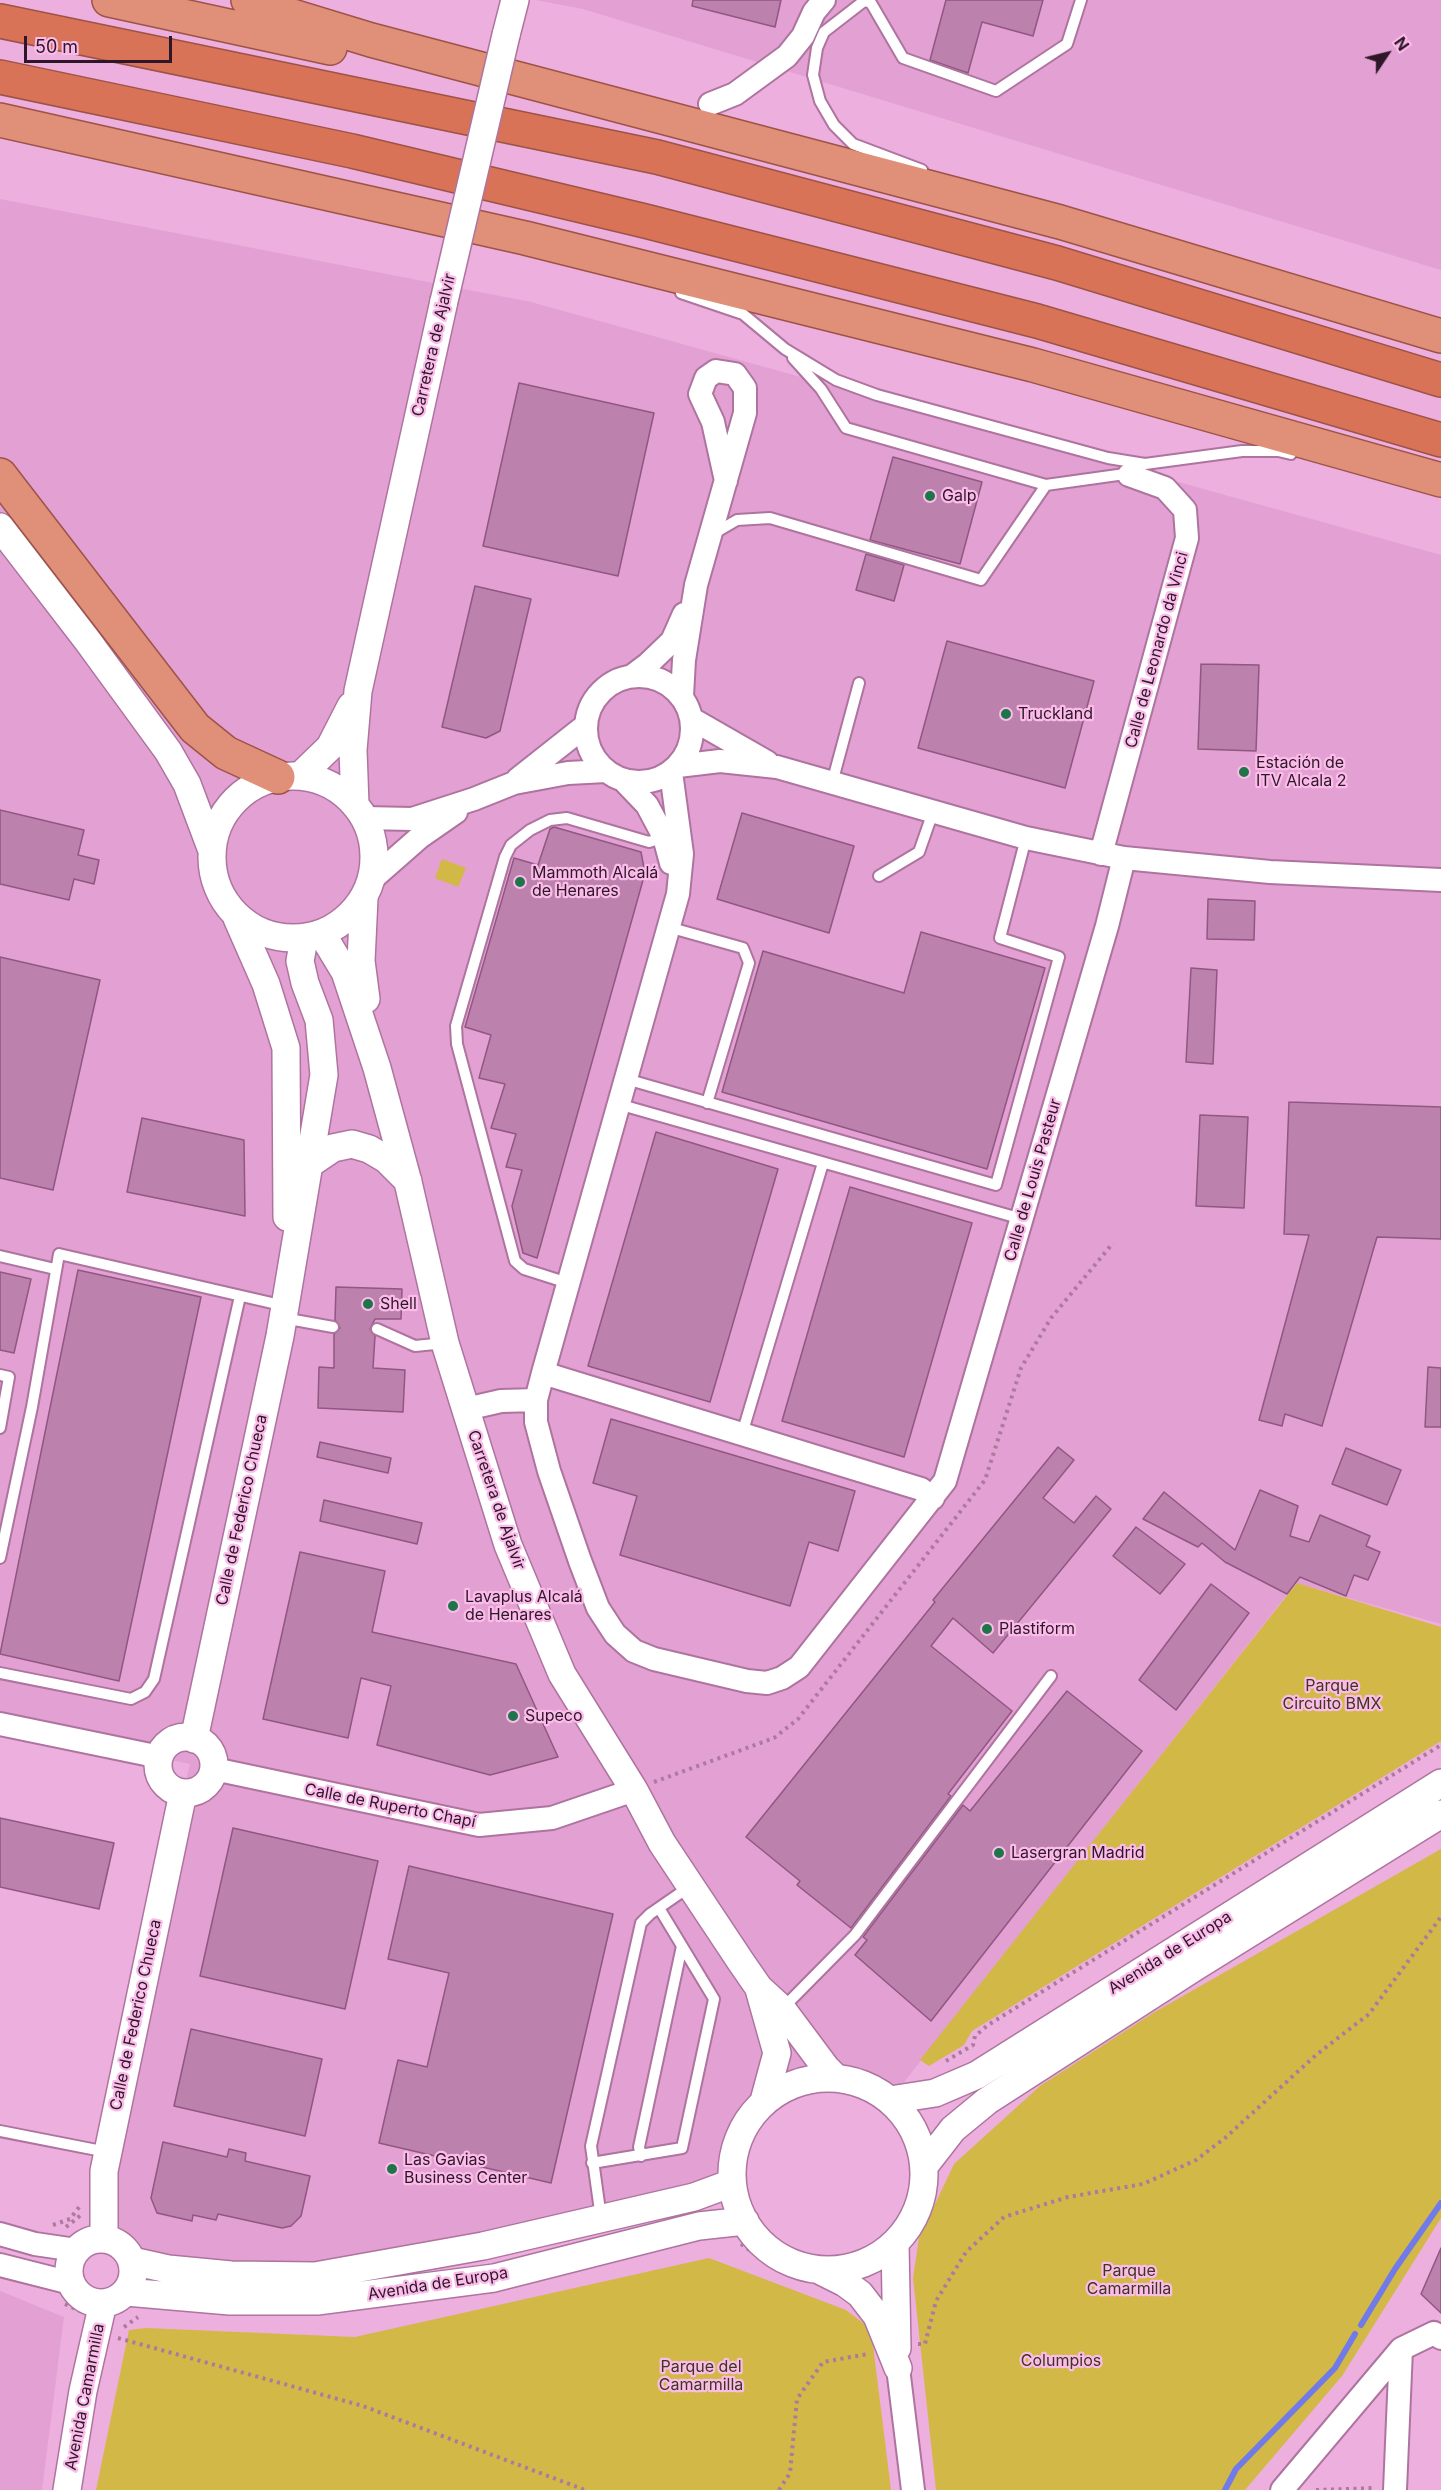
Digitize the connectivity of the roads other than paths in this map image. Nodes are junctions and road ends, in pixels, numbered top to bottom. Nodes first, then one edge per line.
1 (109, 0) edge
2 (248, 0) edge
3 (515, 0) edge
4 (824, 0) edge
5 (1081, 0) edge
6 (868, 1) edge
7 (0, 21) edge
8 (0, 77) edge
9 (710, 104) dead end
10 (670, 119) junction
11 (0, 120) edge
12 (0, 144) edge
13 (162, 156) junction
14 (929, 172) dead end
15 (951, 181) dead end
16 (1060, 222) junction
17 (525, 238) junction
18 (645, 280) dead end
19 (667, 288) dead end
20 (1432, 331) edge
21 (785, 348) junction
22 (1441, 380) edge
23 (1441, 440) edge
24 (1301, 456) dead end
25 (1348, 466) dead end
26 (1137, 470) junction
27 (0, 475) edge
28 (1441, 480) edge
29 (726, 481) dead end
30 (1046, 485) junction
31 (1441, 485) edge
32 (0, 528) edge
33 (710, 536) junction
34 (696, 585) junction
35 (632, 676) junction
36 (859, 683) dead end
37 (358, 691) junction
38 (682, 696) junction
39 (692, 719) junction
40 (585, 726) junction
41 (777, 768) junction
42 (674, 769) junction
43 (289, 776) junction
44 (614, 776) junction
45 (514, 783) junction
46 (832, 783) junction
47 (474, 800) junction
48 (360, 811) junction
49 (933, 812) junction
50 (664, 837) junction
51 (1026, 838) junction
52 (211, 848) junction
53 (1101, 854) junction
54 (1124, 858) junction
55 (879, 876) dead end
56 (1441, 880) edge
57 (368, 889) junction
58 (678, 894) junction
59 (237, 918) junction
60 (668, 927) junction
61 (313, 936) junction
62 (376, 1068) junction
63 (626, 1078) junction
64 (707, 1103) junction
65 (618, 1104) junction
66 (822, 1163) junction
67 (308, 1165) junction
68 (408, 1182) junction
69 (1022, 1219) junction
70 (0, 1256) edge
71 (55, 1269) junction
72 (568, 1283) junction
73 (240, 1296) junction
74 (285, 1302) junction
75 (333, 1327) dead end
76 (377, 1329) dead end
77 (445, 1343) junction
78 (543, 1373) junction
79 (0, 1376) edge
80 (536, 1400) junction
81 (466, 1410) junction
82 (0, 1428) edge
83 (742, 1434) junction
84 (933, 1498) junction
85 (0, 1558) edge
86 (0, 1673) edge
87 (1051, 1676) dead end
88 (0, 1724) edge
89 (194, 1739) junction
90 (160, 1757) junction
91 (214, 1769) junction
92 (1441, 1783) edge
93 (634, 1790) junction
94 (183, 1793) junction
95 (1441, 1814) edge
96 (691, 1886) junction
97 (659, 1908) junction
98 (682, 1946) junction
99 (759, 1988) junction
100 (782, 2009) junction
101 (836, 2078) junction
102 (890, 2100) junction
103 (764, 2101) junction
104 (0, 2131) edge
105 (108, 2152) junction
106 (641, 2156) junction
107 (592, 2163) junction
108 (925, 2165) junction
109 (732, 2183) junction
110 (601, 2219) junction
111 (745, 2221) junction
112 (0, 2234) edge
113 (104, 2238) junction
114 (68, 2240) junction
115 (895, 2244) junction
116 (132, 2261) junction
117 (0, 2265) edge
118 (820, 2270) junction
119 (71, 2283) junction
120 (114, 2298) junction
121 (1438, 2336) edge
122 (1401, 2349) junction
123 (897, 2357) junction
124 (1390, 2489) edge
125 (67, 2490) edge
126 (913, 2490) edge
127 (1282, 2490) edge

1 - 10 highway
2 - 10 highway
3 - 37 street, Carretera de Ajalvir, bridge
4 - 9 street
5 - 6 lane
6 - 14 lane
7 - 22 highway
8 - 23 highway
10 - 16 highway
11 - 13 highway
12 - 13 highway
13 - 17 highway
15 - 16 lane
16 - 20 highway
17 - 18 lane
17 - 28 highway
19 - 21 lane
21 - 26 lane
21 - 30 lane
24 - 26 lane
25 - 31 lane
26 - 30 lane
26 - 53 street, Calle de Leonardo da Vinci
27 - 43 highway
29 - 33 street
30 - 33 lane
32 - 52 street
33 - 34 street
34 - 35 street
34 - 38 street
35 - 38 street
35 - 40 street
36 - 46 lane
37 - 43 street, Carretera de Ajalvir
37 - 48 street, Carretera de Ajalvir
38 - 39 street
39 - 41 street
39 - 42 street
40 - 44 street
40 - 45 street
41 - 42 street
41 - 46 street
42 - 44 street
42 - 58 street, Calle de Louis Pasteur
43 - 48 street
43 - 52 street
44 - 45 street
44 - 50 street
45 - 47 street
46 - 49 street
47 - 48 street
47 - 57 street
48 - 57 street
49 - 51 street
49 - 55 lane
50 - 58 street
50 - 72 lane
51 - 53 street
51 - 64 lane
52 - 59 street
53 - 54 street
54 - 56 street
54 - 69 street, Calle de Louis Pasteur
57 - 61 street
57 - 62 street, Carretera de Ajalvir
58 - 60 street, Calle de Louis Pasteur
59 - 61 street
59 - 74 street
60 - 63 street, Calle de Louis Pasteur
60 - 64 lane
61 - 62 street, Carretera de Ajalvir
61 - 67 street
62 - 68 street, Carretera de Ajalvir
63 - 64 lane
63 - 65 street, Calle de Louis Pasteur
65 - 66 lane
65 - 72 street, Calle de Louis Pasteur
66 - 69 lane
66 - 83 lane
67 - 68 street
67 - 74 street
68 - 77 street, Carretera de Ajalvir
69 - 84 street, Calle de Louis Pasteur
70 - 71 lane
71 - 73 lane
71 - 85 lane
72 - 78 street, Calle de Louis Pasteur
73 - 74 lane
73 - 86 lane
74 - 75 lane
74 - 89 street, Calle de Federico Chueca
76 - 77 lane
77 - 81 street, Carretera de Ajalvir
78 - 80 street, Calle de Louis Pasteur
78 - 83 street
79 - 82 lane
80 - 81 street
80 - 84 street, Calle de Louis Pasteur
81 - 93 street, Carretera de Ajalvir
83 - 84 street
87 - 100 lane
88 - 90 street
89 - 90 street
89 - 91 street
90 - 94 street
91 - 93 street, Calle de Ruperto Chapí
91 - 94 street
92 - 102 street, Avenida de Europa
93 - 96 street, Carretera de Ajalvir
94 - 105 street, Calle de Federico Chueca
95 - 108 street, Avenida de Europa
96 - 97 lane
96 - 99 street, Carretera de Ajalvir
97 - 98 lane
97 - 107 lane
98 - 106 lane
98 - 106 lane
99 - 100 street, Carretera de Ajalvir
99 - 103 street, Carretera de Ajalvir
100 - 101 street, Carretera de Ajalvir
101 - 102 street
101 - 103 street
102 - 108 street
103 - 109 street
104 - 105 lane
105 - 113 street, Calle de Federico Chueca
106 - 107 lane
107 - 110 lane
108 - 115 street
109 - 110 street, Avenida de Europa
109 - 111 street
110 - 116 street, Avenida de Europa
111 - 118 street
111 - 120 street, Avenida de Europa
112 - 114 street
113 - 114 street
113 - 116 street
114 - 119 street
115 - 118 street
115 - 123 street
116 - 120 street
117 - 119 street
118 - 123 street
119 - 120 street
120 - 125 street, Avenida Camarmilla
121 - 122 street
122 - 124 street
122 - 127 street
123 - 126 street

